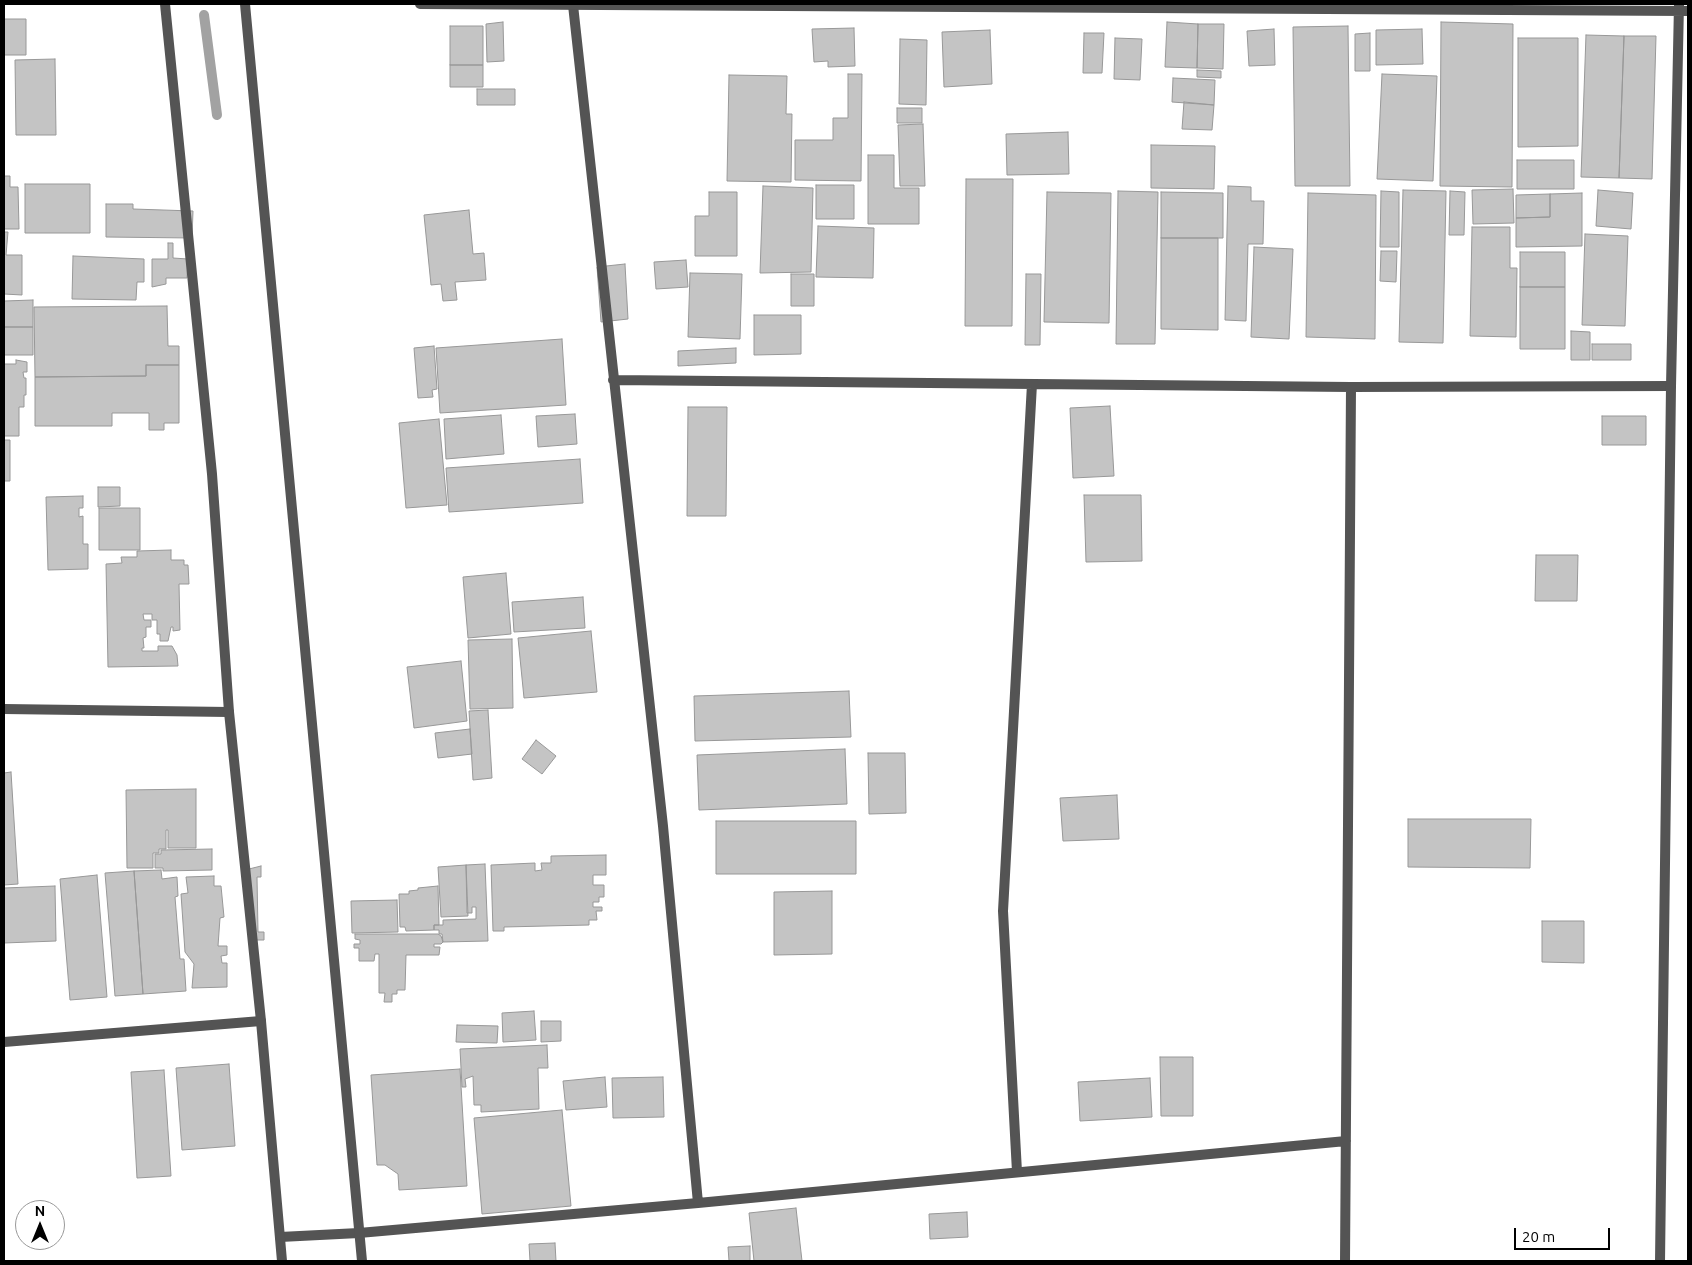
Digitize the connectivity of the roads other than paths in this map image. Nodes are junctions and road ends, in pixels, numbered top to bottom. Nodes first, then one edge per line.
1 (165, 4) edge
2 (244, 4) edge
3 (420, 4) edge
4 (573, 5) edge
5 (1682, 9) edge
6 (613, 380) junction
7 (1032, 384) junction
8 (1671, 386) junction
9 (1351, 387) junction
10 (4, 708) edge
11 (229, 712) junction
12 (261, 1022) junction
13 (4, 1042) edge
14 (1346, 1141) junction
15 (1017, 1172) junction
16 (698, 1203) junction
17 (359, 1233) junction
18 (280, 1237) junction
19 (282, 1261) edge
20 (362, 1261) edge
21 (1345, 1261) edge
22 (1660, 1261) edge

1 - 11 street
2 - 17 street
3 - 4 street
4 - 5 street
4 - 6 street
5 - 8 street
6 - 7 street
6 - 16 street
7 - 9 street
7 - 15 street
8 - 9 street
8 - 22 street
9 - 14 street
10 - 11 street
11 - 12 street
12 - 13 street
12 - 18 street
14 - 15 street
14 - 21 street
15 - 16 street
16 - 17 street
17 - 18 street
17 - 20 street
18 - 19 street

